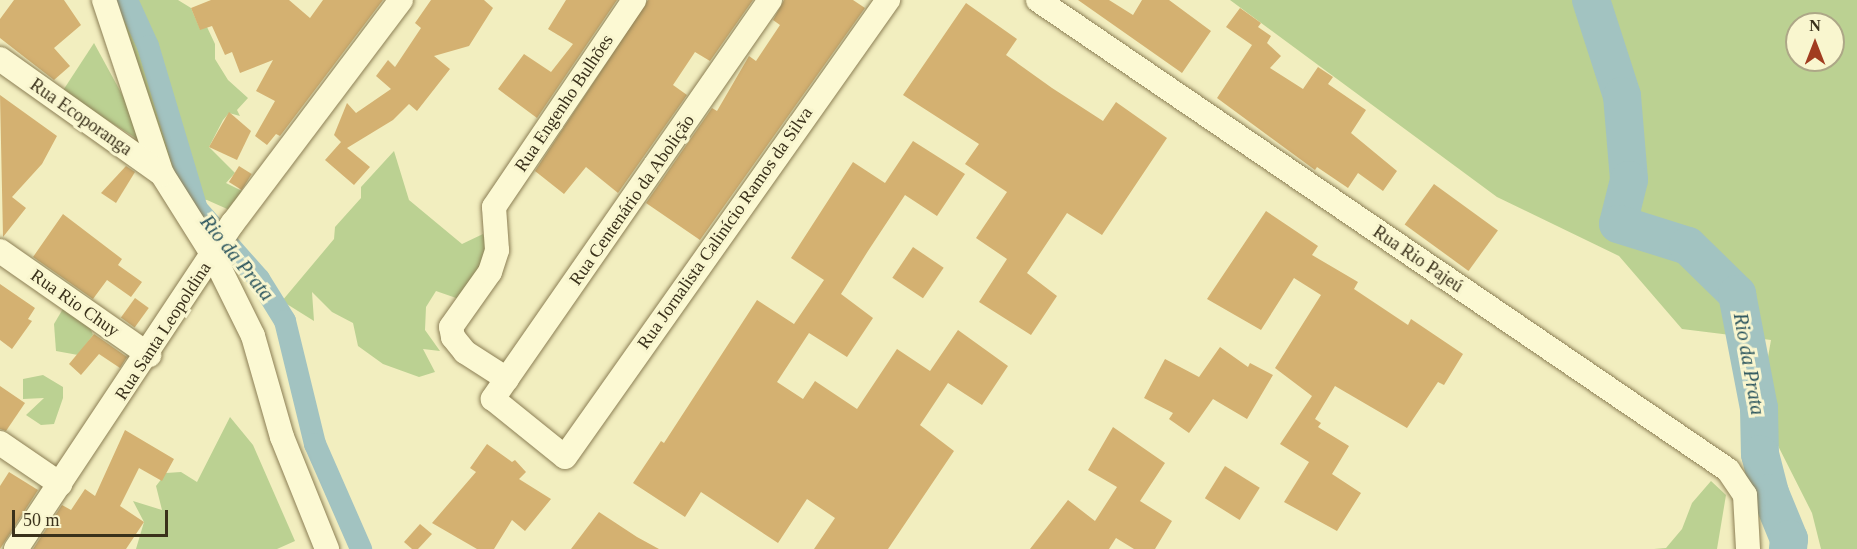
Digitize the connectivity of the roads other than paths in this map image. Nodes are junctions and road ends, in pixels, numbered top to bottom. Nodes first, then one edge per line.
1 (104, 0) edge
2 (401, 0) edge
3 (634, 0) edge
4 (770, 0) edge
5 (888, 0) edge
6 (1038, 0) edge
7 (0, 59) edge
8 (162, 174) junction
9 (0, 251) edge
10 (216, 251) junction
11 (149, 355) junction
12 (500, 389) junction
13 (0, 443) edge
14 (60, 484) junction
15 (322, 538) edge
16 (16, 549) edge
17 (1748, 549) edge

1 - 8 street
2 - 10 street, Rua Santa Leopoldina
3 - 12 street, Rua Engenho Bulhões
4 - 12 street, Rua Centenário da Abolição
5 - 12 street, Rua Jornalista Calinício Ramos da Silva
6 - 17 street, Rua Rio Pajeú
7 - 8 street, Rua Ecoporanga
8 - 10 street
9 - 11 street, Rua Rio Chuy
10 - 11 street, Rua Santa Leopoldina
10 - 15 street
11 - 14 street, Rua Santa Leopoldina
13 - 14 street
14 - 16 street, Rua Santa Leopoldina

